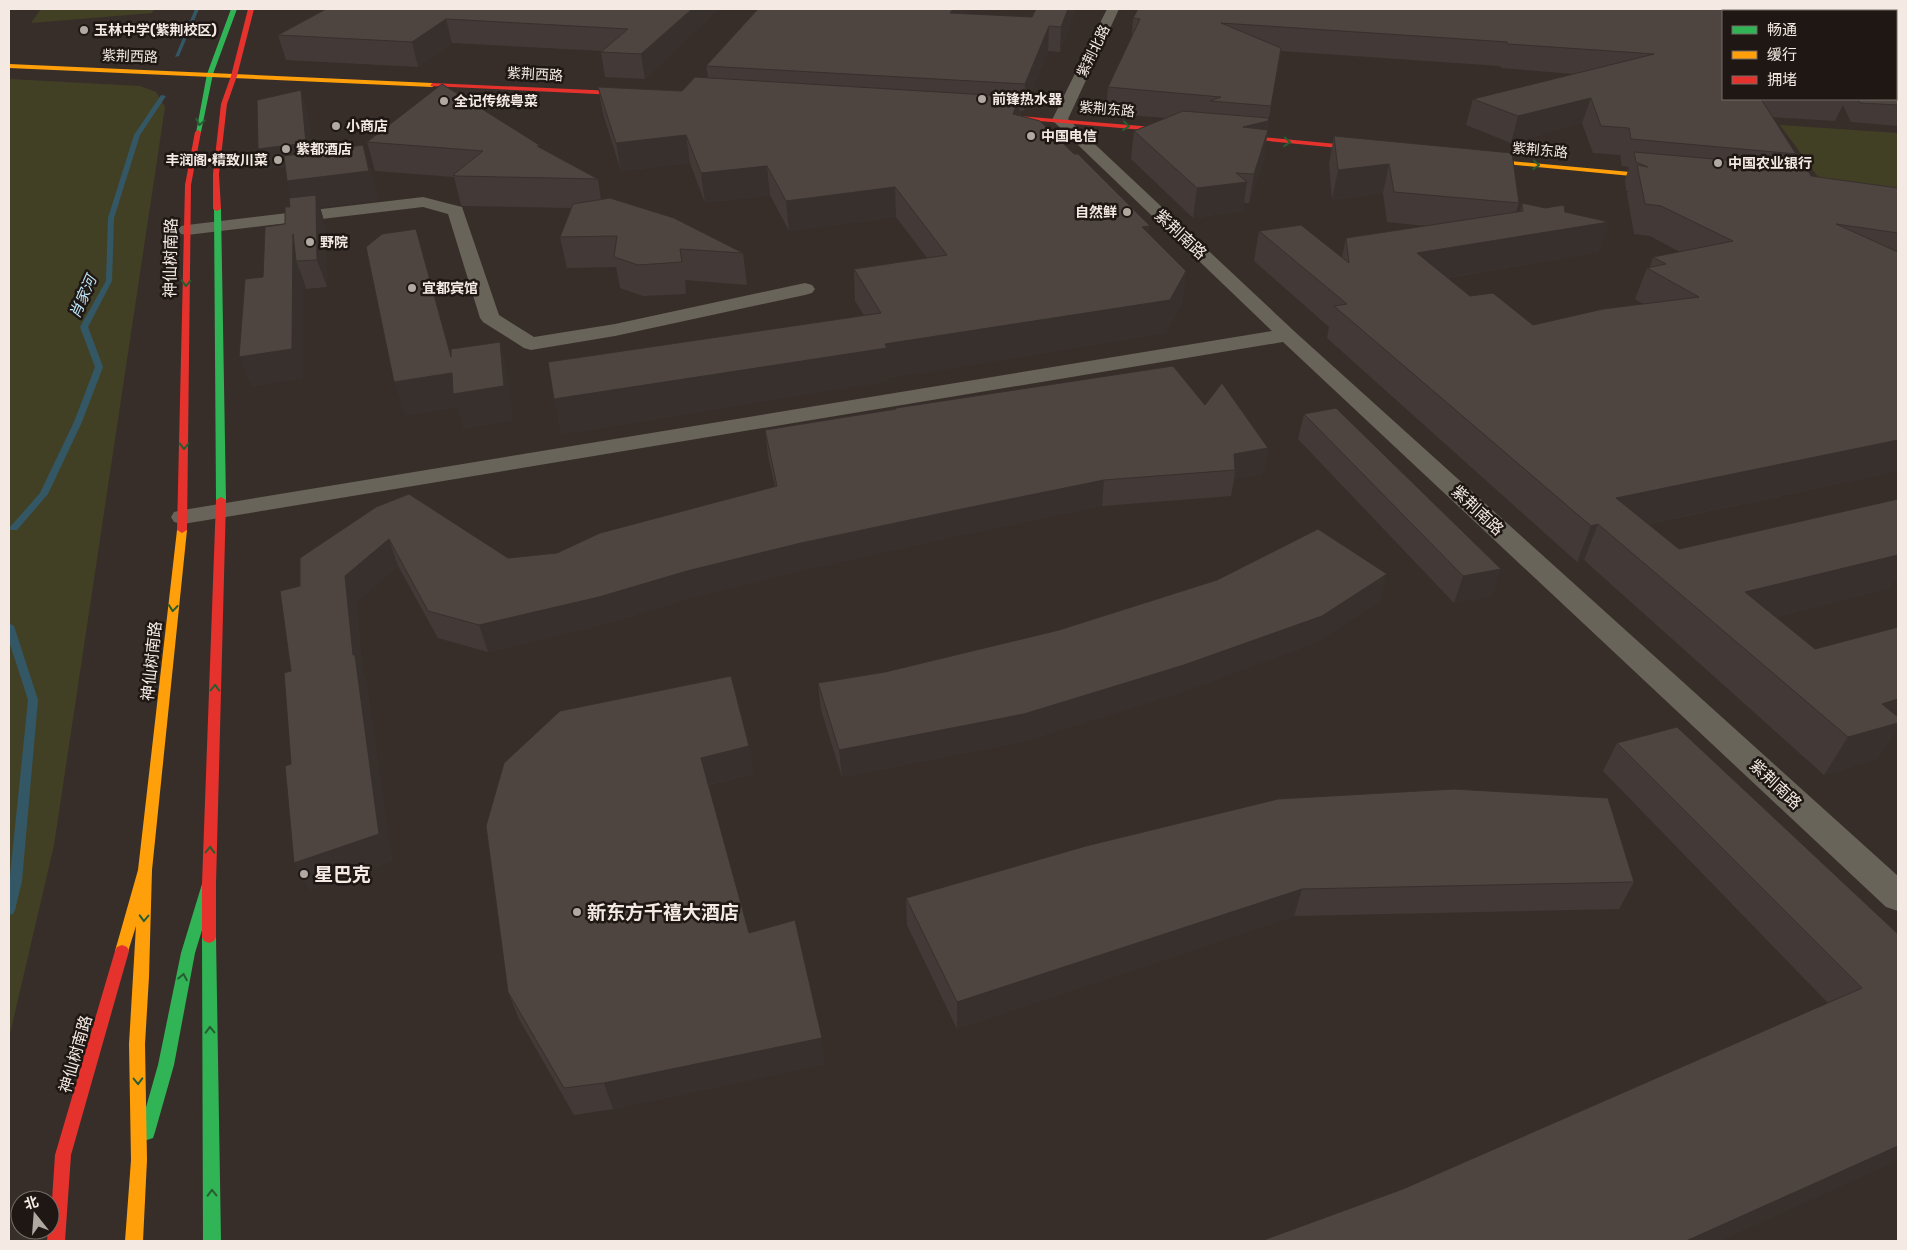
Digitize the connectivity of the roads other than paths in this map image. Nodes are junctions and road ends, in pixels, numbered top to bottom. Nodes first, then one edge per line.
1 (234, 9) edge
2 (251, 9) edge
3 (1113, 9) edge
4 (9, 66) edge
5 (210, 74) junction
6 (234, 76) junction
7 (646, 95) edge
8 (981, 115) edge
9 (1060, 120) junction
10 (1188, 132) edge
11 (1218, 135) edge
12 (1376, 150) edge
13 (1465, 158) edge
14 (1672, 178) edge
15 (218, 226) junction
16 (187, 230) junction
17 (805, 289) dead end
18 (1287, 335) junction
19 (221, 511) junction
20 (183, 517) junction
21 (145, 870) junction
22 (209, 884) junction
23 (1898, 897) edge
24 (139, 1160) junction
25 (56, 1241) edge
26 (134, 1241) edge
27 (212, 1241) edge

1 - 5 main road, 神仙树南路
2 - 6 main road
3 - 9 street, 紫荆北路
4 - 5 main road, 紫荆西路
5 - 6 main road, 紫荆西路
5 -> 16 main road, 神仙树南路
6 - 7 main road, 紫荆西路
6 - 15 main road
8 - 9 main road
9 -> 10 main road, 紫荆东路
9 - 18 street, 紫荆南路
11 -> 12 main road
13 -> 14 main road, 紫荆东路
15 - 16 street
15 - 17 street
15 - 19 main road
16 -> 20 main road, 神仙树南路
18 - 19 street
18 - 23 street, 紫荆南路
19 - 20 street
22 -> 19 main road
20 -> 21 main road, 神仙树南路
21 -> 24 main road
21 - 25 main road, 神仙树南路
24 -> 22 main road
27 -> 22 main road
24 - 26 main road

